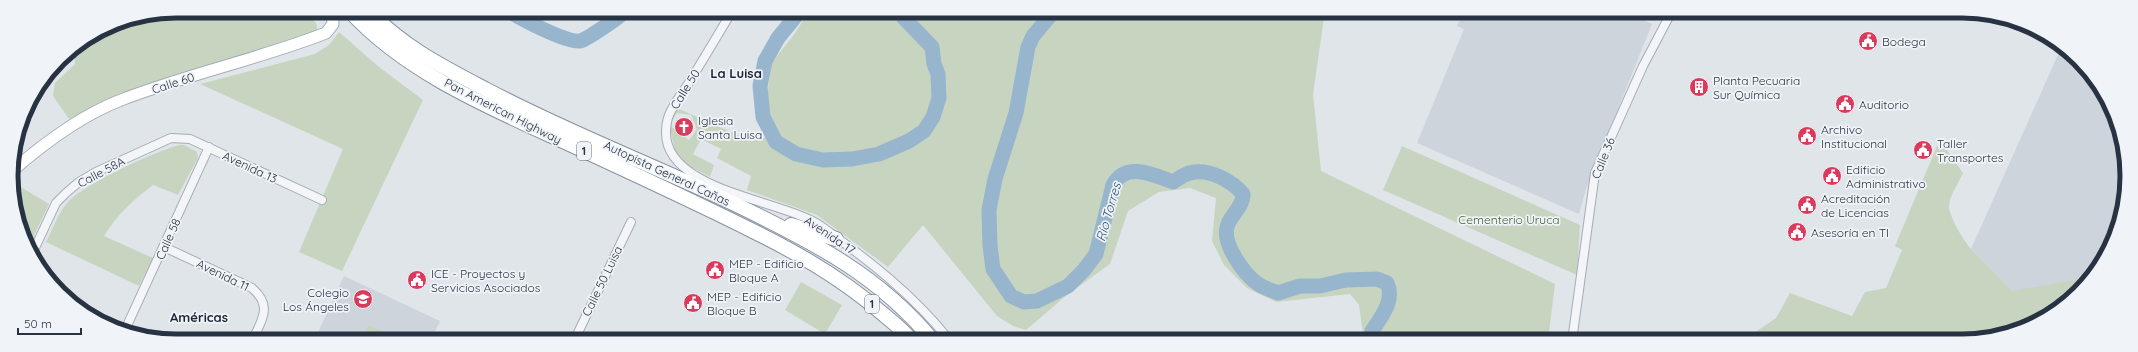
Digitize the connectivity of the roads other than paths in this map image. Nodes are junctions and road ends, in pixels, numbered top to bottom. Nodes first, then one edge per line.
1 (333, 18) edge
2 (358, 18) edge
3 (377, 18) edge
4 (728, 18) edge
5 (1668, 18) edge
6 (178, 137) joint
7 (209, 147) junction
8 (18, 166) edge
9 (685, 170) joint
10 (322, 200) dead end
11 (747, 210) junction
12 (631, 222) dead end
13 (836, 239) junction
14 (164, 246) junction
15 (35, 248) edge
16 (127, 326) edge
17 (255, 334) edge
18 (577, 334) edge
19 (904, 334) edge
20 (927, 334) edge
21 (945, 334) edge
22 (1573, 334) edge

1 - 8 street, Calle 60
2 - 19 highway, Pan American Highway / 1
3 - 11 highway, Autopista General Cañas / 1
4 - 9 street, Calle 50
5 - 22 street, Calle 36
6 - 7 street, Avenida 13
6 - 15 street, Calle 58A
7 - 10 street, Avenida 13
7 - 14 street, Calle 58
9 - 13 street, Avenida 17
11 - 13 highway
11 - 20 highway, Autopista General Cañas / 1
12 - 18 street, Calle 50 Luisa
13 - 21 street, Avenida 17
14 - 16 street, Calle 58
14 - 17 street, Avenida 11

